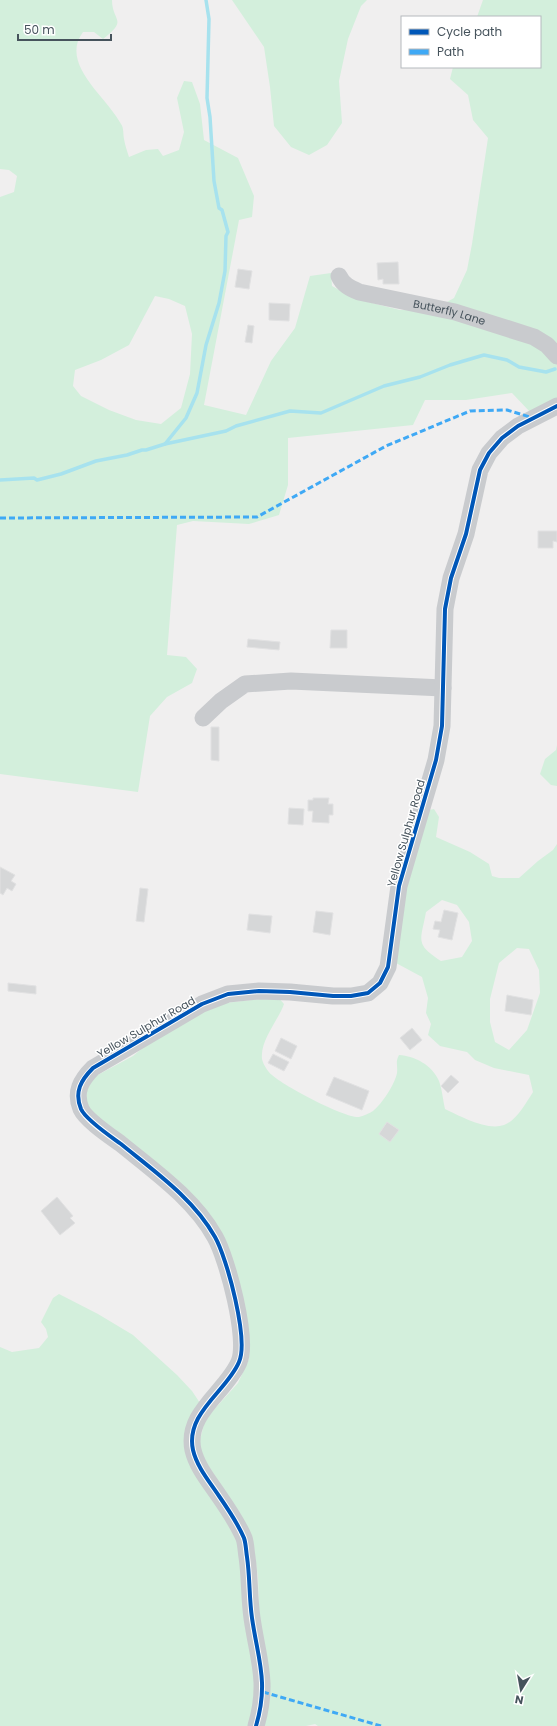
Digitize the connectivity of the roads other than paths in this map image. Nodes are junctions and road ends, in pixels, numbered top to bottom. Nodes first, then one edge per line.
1 (340, 276) dead end
2 (557, 356) edge
3 (557, 406) edge
4 (443, 688) junction
5 (203, 718) dead end
6 (256, 1726) edge

1 - 2 street, Butterfly Lane
3 - 4 street, Yellow Sulphur Road
4 - 5 street
4 - 6 street, Yellow Sulphur Road

